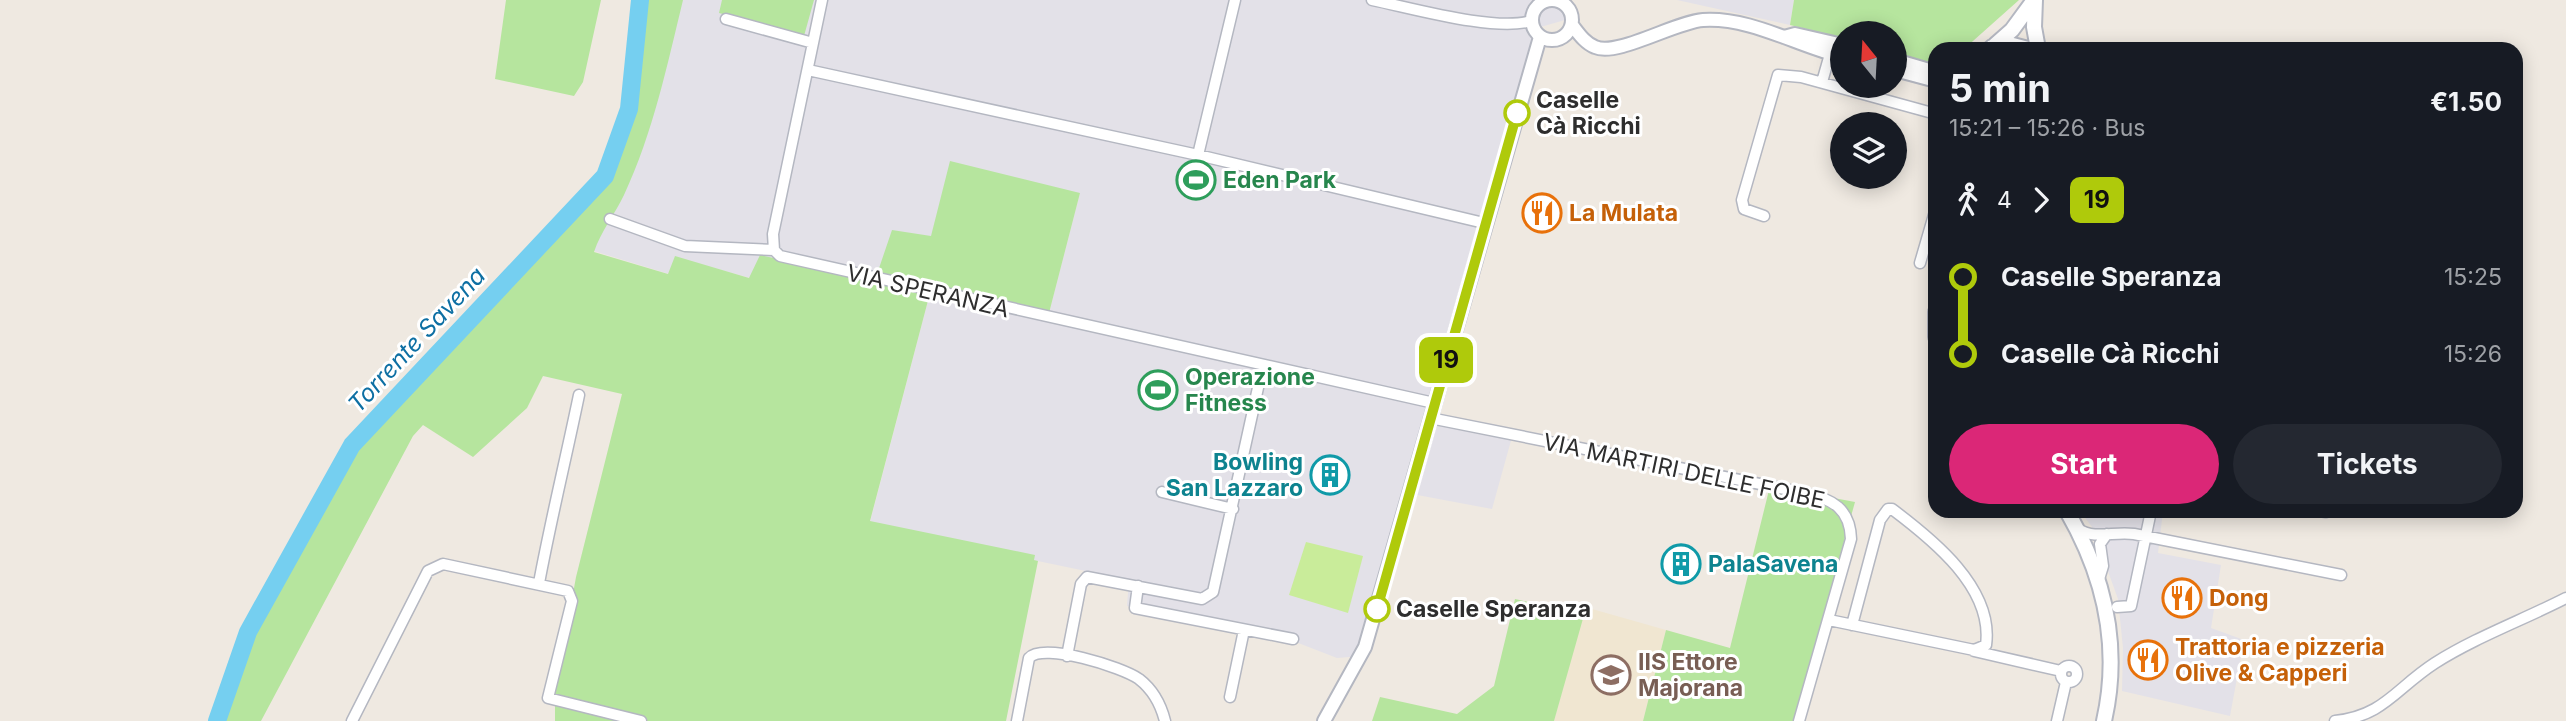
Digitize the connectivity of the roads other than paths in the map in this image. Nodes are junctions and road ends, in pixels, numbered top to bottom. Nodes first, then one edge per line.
1 (822, 0) edge
2 (1235, 0) edge
3 (1547, 0) edge
4 (2034, 0) edge
5 (1378, 1) edge
6 (726, 19) dead end
7 (1531, 21) junction
8 (1572, 26) junction
9 (1540, 37) junction
10 (1784, 37) junction
11 (1558, 38) junction
12 (1585, 41) junction
13 (1830, 42) edge
14 (1997, 42) edge
15 (2037, 42) edge
16 (813, 43) junction
17 (1830, 54) edge
18 (1908, 66) edge
19 (1830, 67) edge
20 (808, 70) junction
21 (1908, 72) edge
22 (1928, 74) edge
23 (1928, 75) edge
24 (1822, 82) junction
25 (1928, 112) edge
26 (1198, 155) junction
27 (1764, 216) dead end
28 (610, 219) dead end
29 (1484, 223) junction
30 (1928, 236) edge
31 (774, 250) junction
32 (1920, 264) dead end
33 (1263, 365) junction
34 (579, 395) dead end
35 (1434, 403) junction
36 (1430, 418) junction
37 (1161, 492) dead end
38 (1233, 509) junction
39 (2071, 518) edge
40 (2150, 518) edge
41 (2078, 529) junction
42 (2107, 534) junction
43 (2146, 537) junction
44 (2341, 575) dead end
45 (2099, 579) junction
46 (539, 583) junction
47 (1138, 586) junction
48 (2566, 598) edge
49 (2117, 607) dead end
50 (1829, 620) junction
51 (1852, 625) junction
52 (1244, 630) junction
53 (1293, 639) dead end
54 (1974, 650) junction
55 (1067, 656) junction
56 (1230, 697) dead end
57 (352, 721) edge
58 (642, 721) edge
59 (1017, 721) edge
60 (1165, 721) edge
61 (1324, 721) edge
62 (1799, 721) edge
63 (2057, 721) edge
64 (2104, 721) edge
65 (2335, 721) edge

1 - 16 street
2 - 26 street
3 - 7 street
3 - 8 street
4 - 14 main road
4 - 15 main road
5 - 7 street
6 - 16 street
7 - 9 street
8 - 11 street
8 - 12 street
9 - 11 street
9 - 29 street
10 - 12 street
10 - 13 street
10 - 17 street
11 - 12 street
16 - 20 street
18 - 22 street
19 - 24 street
20 - 26 street
20 - 31 street
21 - 23 street
24 - 25 street
24 - 27 street
26 - 29 street
28 - 31 street
29 - 35 street
30 - 32 street
31 - 33 street, VIA SPERANZA
33 - 35 street, VIA SPERANZA
33 - 38 street
34 - 46 street
35 - 36 street
36 - 50 street, VIA MARTIRI DELLE FOIBE
36 - 61 street
37 - 38 street
38 - 47 street
39 - 41 main road
40 - 43 street
41 - 42 street
41 - 45 main road
42 - 43 street
42 - 45 street
43 - 44 street
43 - 49 street
45 - 64 main road
46 - 57 street
46 - 58 street
47 - 52 street
47 - 55 street
48 - 65 street
50 - 51 street
50 - 62 street, VIA MARTIRI DELLE FOIBE
51 - 54 street
51 - 54 street
52 - 53 street
52 - 56 street
54 - 63 street
55 - 59 street
55 - 60 street

